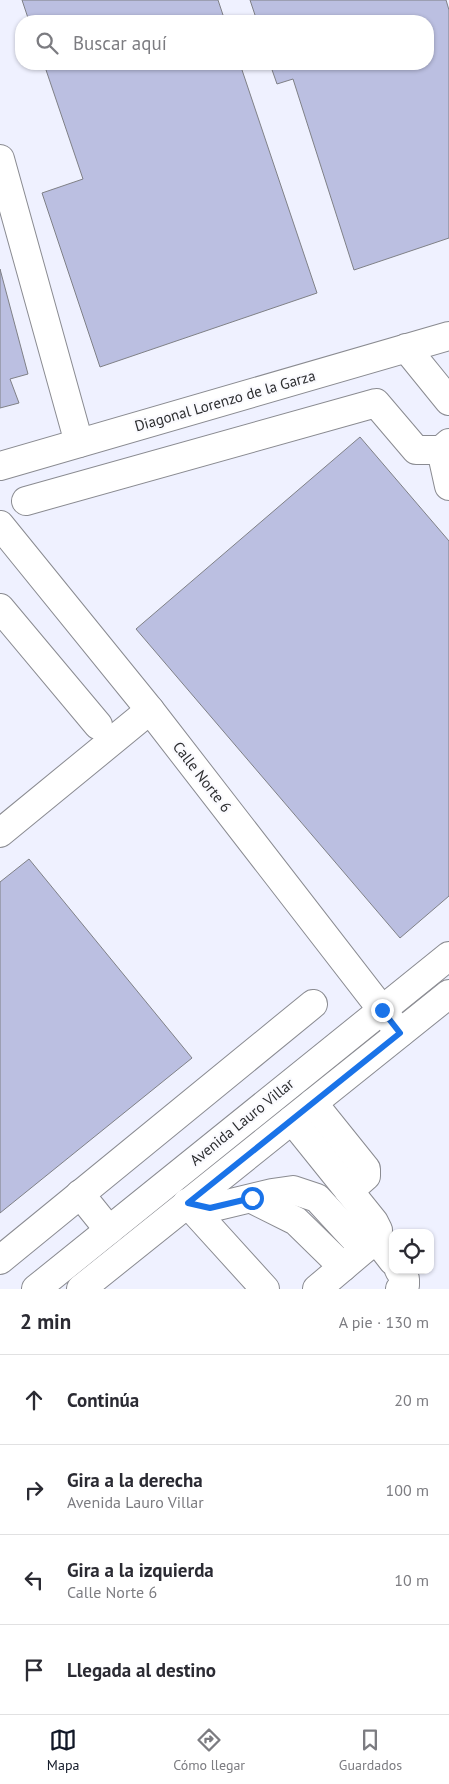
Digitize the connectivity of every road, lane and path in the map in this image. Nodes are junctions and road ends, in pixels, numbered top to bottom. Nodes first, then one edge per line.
1 (0, 159) edge
2 (10, 233) edge
3 (449, 336) edge
4 (406, 348) junction
5 (449, 401) edge
6 (79, 443) junction
7 (445, 446) edge
8 (0, 466) edge
9 (449, 486) edge
10 (26, 500) dead end
11 (0, 525) edge
12 (0, 608) edge
13 (150, 710) junction
14 (98, 725) dead end
15 (0, 832) edge
16 (449, 956) edge
17 (449, 994) edge
18 (313, 1004) dead end
19 (382, 1010) junction
20 (400, 1033) junction
21 (313, 1103) junction
22 (292, 1120) junction
23 (169, 1181) junction
24 (349, 1191) junction
25 (80, 1194) junction
26 (252, 1198) junction
27 (188, 1203) junction
28 (109, 1230) junction
29 (370, 1244) junction
30 (389, 1258) edge
31 (0, 1260) edge
32 (343, 1267) junction
33 (402, 1274) edge
34 (36, 1289) edge
35 (81, 1289) edge
36 (264, 1289) edge
37 (317, 1289) edge
38 (400, 1289) edge

1 - 2 street
2 - 6 street
3 - 4 street, Diagonal Lorenzo de la Garza
4 - 5 street
4 - 6 street, Diagonal Lorenzo de la Garza
6 - 8 street, Diagonal Lorenzo de la Garza
7 - 9 street
7 - 10 street
11 - 13 street, Calle Norte 6
12 - 14 street
13 - 15 street
13 - 19 street, Calle Norte 6
16 - 19 street, Avenida Lauro Villar
17 - 20 street, Avenida Lauro Villar
18 - 25 street
19 - 20 street, Calle Norte 6
19 - 23 street, Avenida Lauro Villar
20 - 21 street, Avenida Lauro Villar
21 - 22 street, Avenida Lauro Villar
21 - 24 street
22 - 24 street
22 - 27 street, Avenida Lauro Villar
23 - 27 street
23 - 28 street, Avenida Lauro Villar
24 - 29 street
25 - 28 street
25 - 31 street
26 - 27 street
26 - 29 street
26 - 32 street
27 - 35 street, Avenida Lauro Villar
27 - 36 street
28 - 34 street, Avenida Lauro Villar
29 - 30 street
29 - 32 street
32 - 37 street
33 - 38 street

